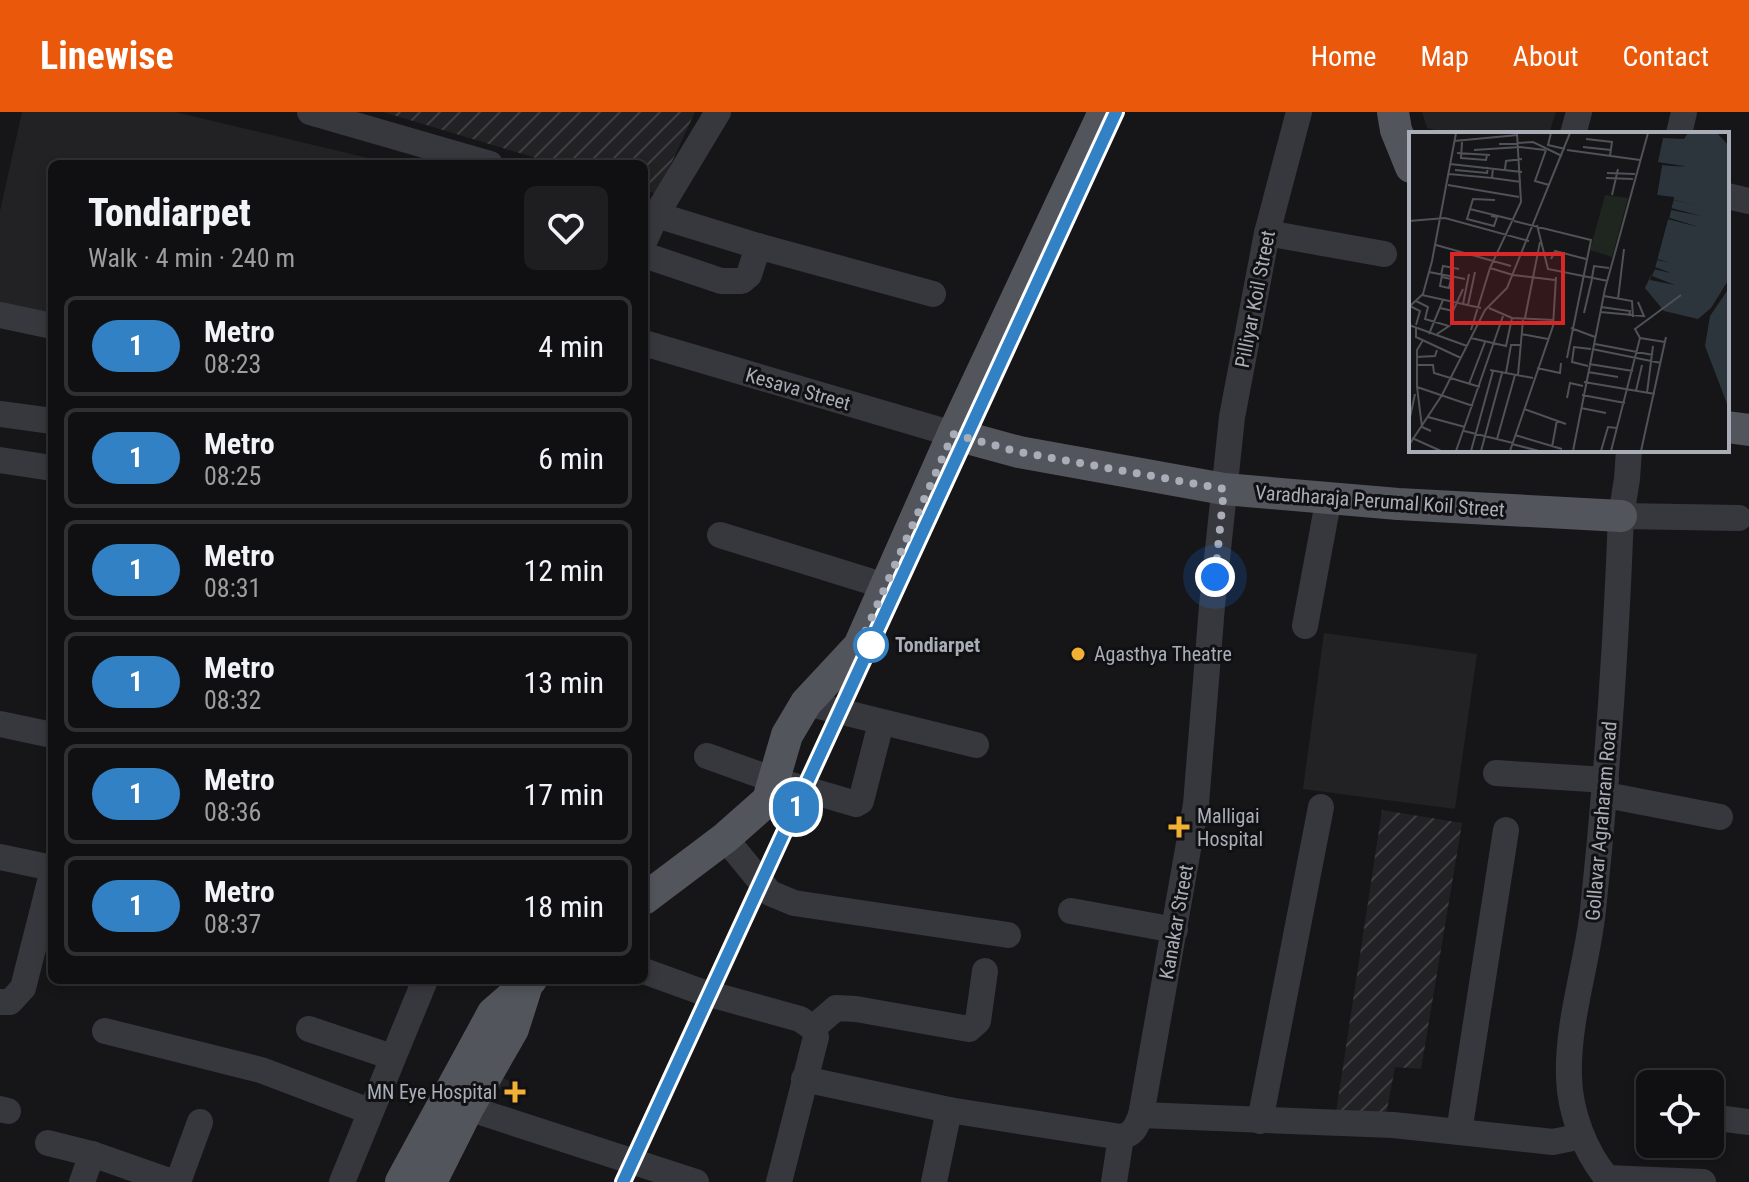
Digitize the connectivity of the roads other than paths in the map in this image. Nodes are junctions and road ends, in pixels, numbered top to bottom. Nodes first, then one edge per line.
1 (310, 112) edge
2 (718, 112) edge
3 (1104, 112) edge
4 (1299, 112) edge
5 (1579, 112) edge
6 (1684, 112) edge
7 (1400, 125) edge
8 (1574, 132) edge
9 (1679, 132) edge
10 (1409, 159) edge
11 (476, 160) edge
12 (1729, 196) edge
13 (1749, 201) edge
14 (650, 213) edge
15 (1267, 233) junction
16 (758, 246) junction
17 (1384, 254) dead end
18 (648, 256) edge
19 (933, 294) dead end
20 (0, 315) edge
21 (48, 325) edge
22 (648, 344) edge
23 (13, 416) edge
24 (48, 420) edge
25 (953, 434) junction
26 (1629, 452) edge
27 (10, 461) edge
28 (48, 467) edge
29 (1224, 489) junction
30 (1329, 497) junction
31 (1621, 516) junction
32 (1739, 518) dead end
33 (720, 535) dead end
34 (885, 586) junction
35 (1305, 626) dead end
36 (806, 703) junction
37 (881, 723) junction
38 (0, 724) edge
39 (48, 734) edge
40 (976, 745) dead end
41 (707, 756) dead end
42 (1496, 773) dead end
43 (774, 780) junction
44 (1606, 787) junction
45 (1321, 807) dead end
46 (1720, 817) dead end
47 (1506, 830) dead end
48 (725, 838) junction
49 (0, 857) edge
50 (48, 867) edge
51 (648, 896) edge
52 (48, 911) edge
53 (1071, 911) dead end
54 (1175, 930) junction
55 (1008, 935) dead end
56 (45, 938) edge
57 (985, 971) dead end
58 (648, 972) edge
59 (423, 984) edge
60 (524, 984) edge
61 (526, 984) edge
62 (0, 1002) edge
63 (813, 1028) junction
64 (309, 1029) dead end
65 (105, 1031) dead end
66 (392, 1057) junction
67 (804, 1079) junction
68 (468, 1108) junction
69 (949, 1110) junction
70 (369, 1111) junction
71 (1141, 1115) junction
72 (1724, 1119) edge
73 (1260, 1121) junction
74 (200, 1122) dead end
75 (1749, 1122) edge
76 (1459, 1132) junction
77 (1582, 1136) junction
78 (1121, 1137) junction
79 (48, 1143) dead end
80 (92, 1154) junction
81 (131, 1175) edge
82 (1607, 1180) edge
83 (82, 1182) edge
84 (172, 1182) edge
85 (178, 1182) edge
86 (342, 1182) edge
87 (401, 1182) edge
88 (431, 1182) edge
89 (696, 1182) edge
90 (779, 1182) edge
91 (934, 1182) edge
92 (1114, 1182) edge
93 (1703, 1182) edge

1 - 11 street
2 - 14 street
3 - 25 main road
4 - 15 street, Pilliyar Koil Street
5 - 8 street
6 - 9 street
7 - 10 main road
12 - 13 street
14 - 16 street
15 - 17 street
15 - 29 street, Pilliyar Koil Street
16 - 18 street
16 - 19 street
20 - 21 street
22 - 25 street, Kesava Street
23 - 24 street
23 - 27 street
25 - 29 main road, Varadharaja Perumal Koil Street
25 - 34 main road
26 - 31 street, Gollavar Agraharam Road
27 - 28 street
29 - 30 main road, Varadharaja Perumal Koil Street
29 - 54 street, Kanakar Street
30 - 31 main road, Varadharaja Perumal Koil Street
30 - 35 street
31 - 32 street
31 - 44 street, Gollavar Agraharam Road
33 - 34 street
34 - 36 main road
36 - 37 street
36 - 43 main road
37 - 40 street
37 - 43 street
38 - 39 street
41 - 43 street
42 - 44 street
43 - 48 main road
44 - 46 street
44 - 77 street, Gollavar Agraharam Road
45 - 73 street
47 - 76 street
48 - 51 main road
48 - 55 street
49 - 50 street
52 - 56 street
53 - 54 street
54 - 71 street, Kanakar Street
56 - 62 street
57 - 63 street
58 - 63 street
59 - 66 street
60 - 87 main road
61 - 68 main road
63 - 67 street
64 - 66 street
65 - 70 street
66 - 70 street
67 - 69 street
67 - 90 street
68 - 88 main road
68 - 89 street
69 - 78 street
69 - 91 street
70 - 86 street
71 - 73 street
71 - 78 street
72 - 75 street
73 - 76 street
74 - 85 street
76 - 77 street
77 - 82 street, Gollavar Agraharam Road
78 - 92 street
79 - 80 street
80 - 81 street
80 - 83 street
81 - 84 street
82 - 93 street

